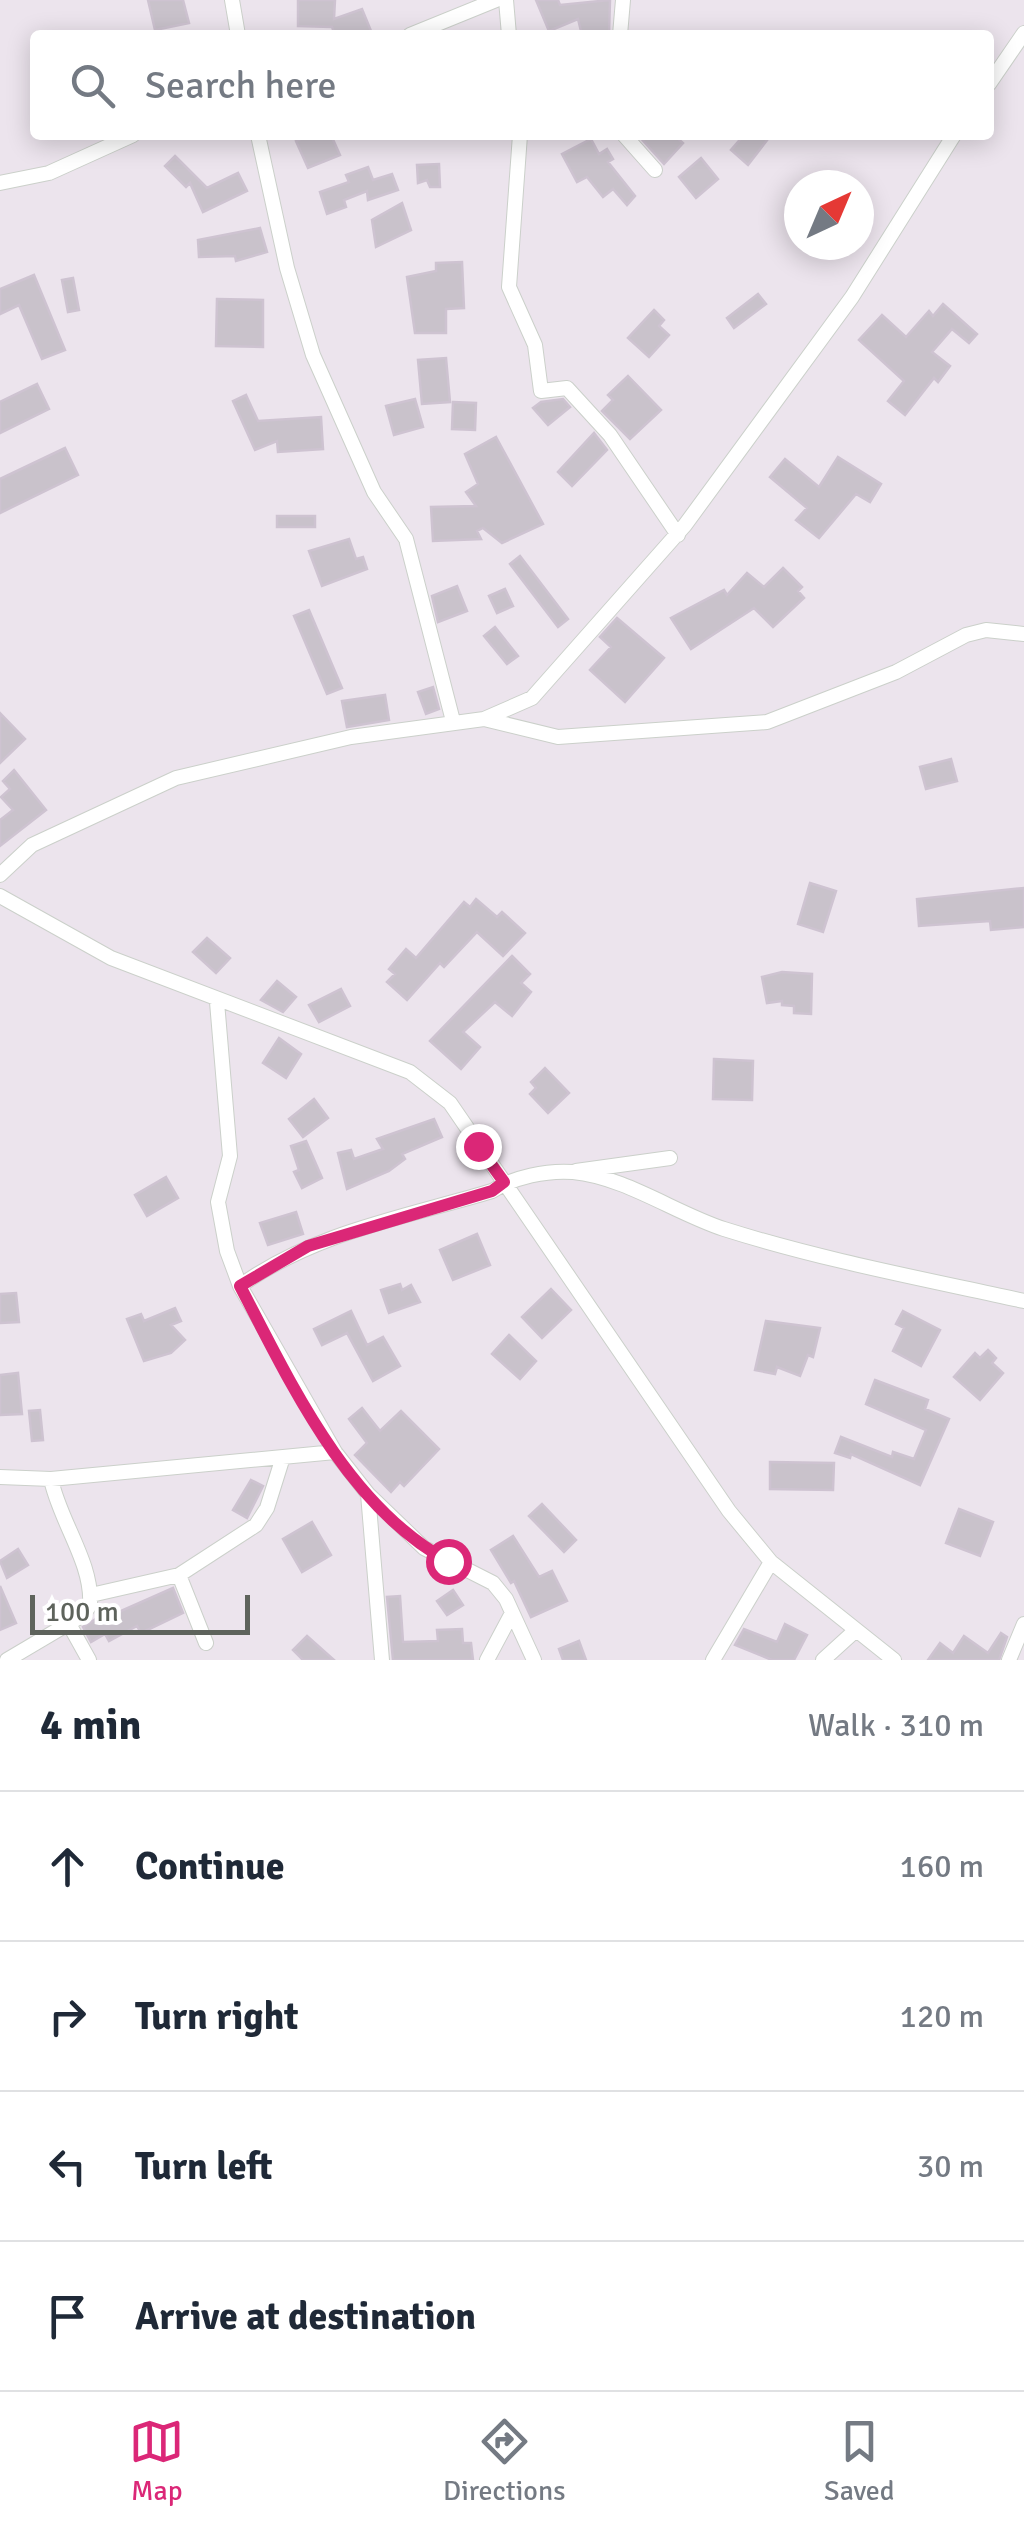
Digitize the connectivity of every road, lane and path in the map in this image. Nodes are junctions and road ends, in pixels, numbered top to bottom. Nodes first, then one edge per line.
1 (232, 0) edge
2 (496, 0) edge
3 (506, 0) edge
4 (624, 0) edge
5 (237, 30) edge
6 (422, 30) edge
7 (509, 30) edge
8 (621, 30) edge
9 (1024, 34) edge
10 (994, 77) edge
11 (122, 140) edge
12 (259, 140) edge
13 (520, 140) edge
14 (628, 140) edge
15 (951, 140) edge
16 (655, 170) dead end
17 (0, 182) edge
18 (678, 535) junction
19 (1024, 634) edge
20 (484, 719) junction
21 (453, 721) junction
22 (0, 875) edge
23 (0, 896) edge
24 (217, 1002) junction
25 (670, 1158) dead end
26 (573, 1172) junction
27 (504, 1182) junction
28 (240, 1286) junction
29 (1024, 1301) edge
30 (335, 1452) junction
31 (283, 1457) junction
32 (0, 1477) edge
33 (51, 1480) junction
34 (368, 1494) junction
35 (770, 1562) junction
36 (179, 1575) junction
37 (91, 1595) junction
38 (512, 1612) junction
39 (69, 1624) junction
40 (1024, 1624) edge
41 (856, 1630) junction
42 (206, 1644) dead end
43 (6, 1660) edge
44 (90, 1660) edge
45 (382, 1660) edge
46 (487, 1660) edge
47 (534, 1660) edge
48 (713, 1660) edge
49 (823, 1660) edge
50 (894, 1660) edge
51 (1009, 1660) edge

1 - 5 street
2 - 6 street
3 - 7 street
4 - 8 street
9 - 10 street
11 - 17 street
12 - 21 street
13 - 18 street
14 - 16 street
15 - 18 street
18 - 20 street
19 - 20 street
20 - 21 street
21 - 22 street
23 - 24 street
24 - 27 street
24 - 28 street
25 - 26 street
26 - 27 street
26 - 29 street
27 - 28 street
27 - 35 street
28 - 30 street
30 - 31 street
30 - 34 street
31 - 33 street
31 - 36 street
32 - 33 street
33 - 37 street
34 - 38 street
34 - 45 street
35 - 41 street
35 - 48 street
36 - 37 street
36 - 42 street
37 - 39 street
38 - 46 street
38 - 47 street
39 - 43 street
39 - 44 street
40 - 51 street
41 - 49 street
41 - 50 street

